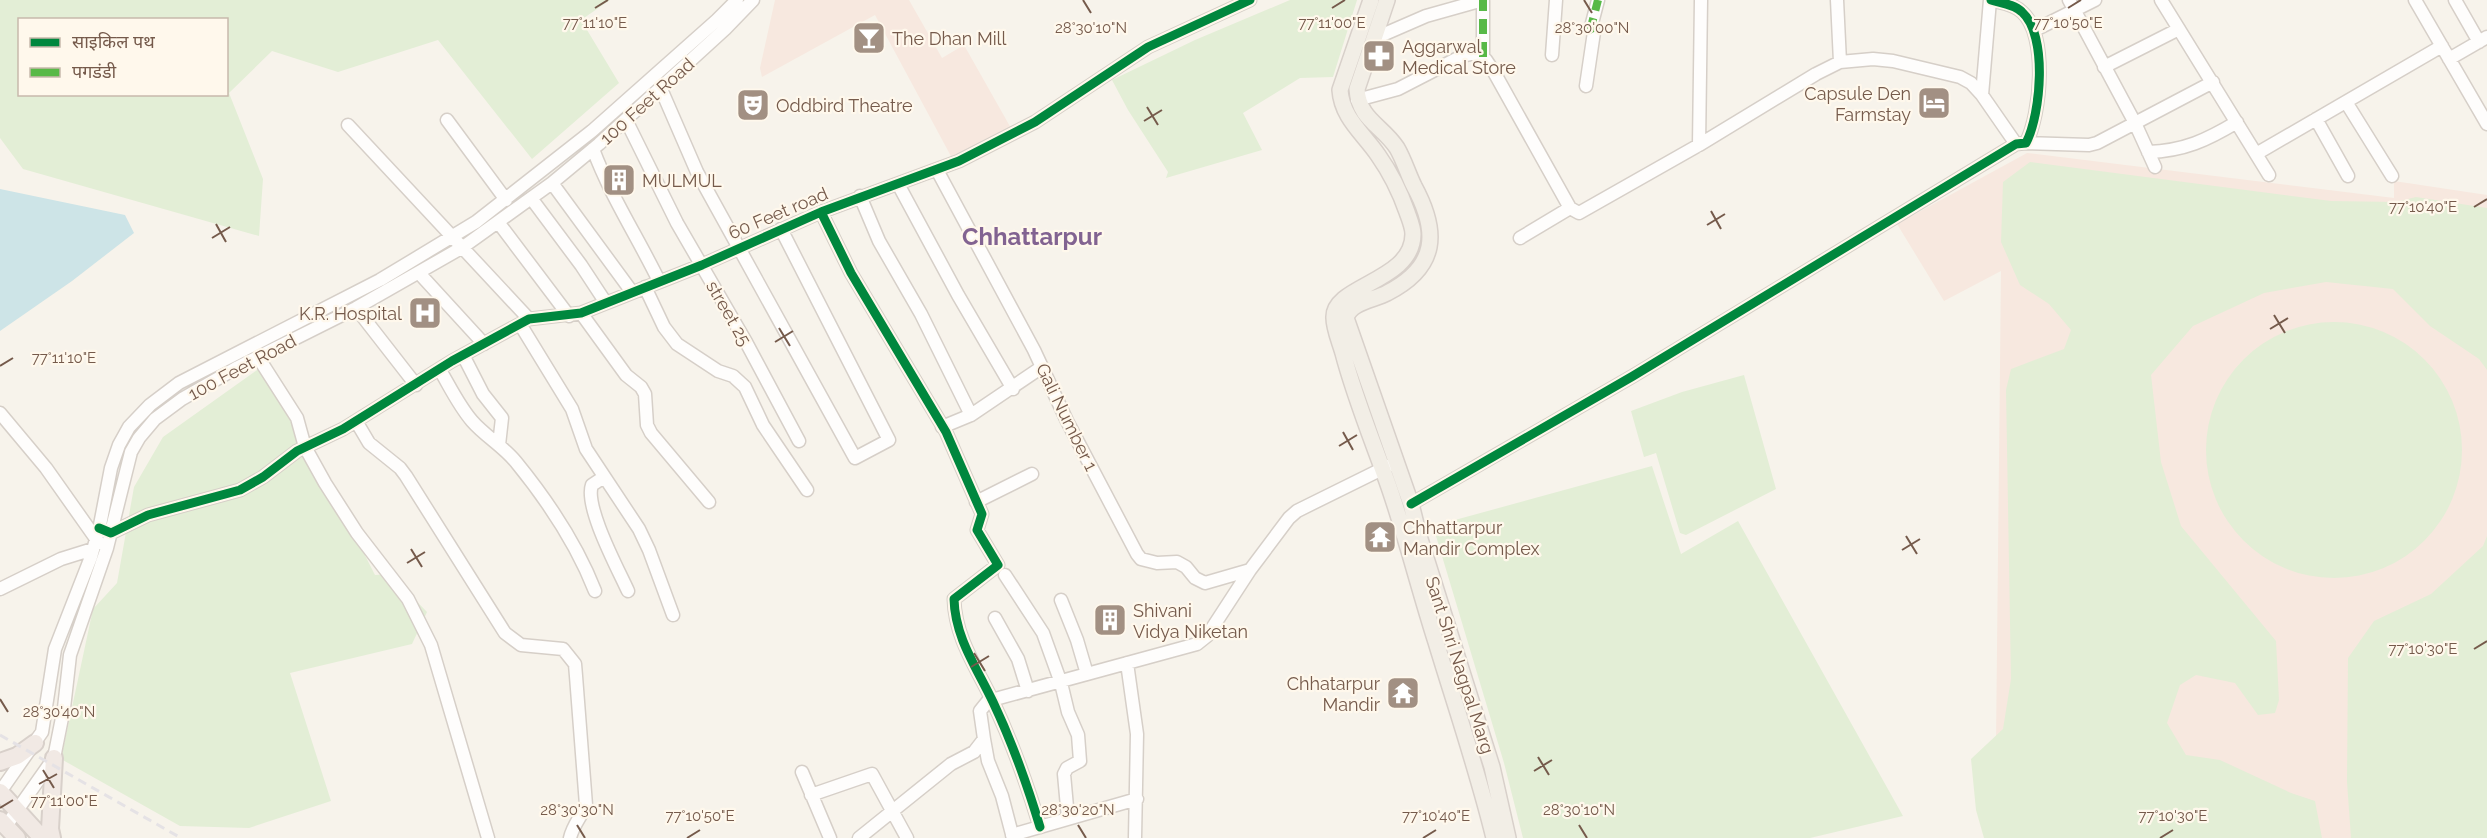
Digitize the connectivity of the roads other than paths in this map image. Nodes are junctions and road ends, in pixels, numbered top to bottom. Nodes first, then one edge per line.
1 (737, 0) edge
2 (753, 0) edge
3 (1250, 0) edge
4 (1371, 0) edge
5 (1387, 0) edge
6 (1483, 0) edge
7 (1556, 0) edge
8 (1598, 0) edge
9 (1701, 0) edge
10 (1837, 0) edge
11 (1991, 0) edge
12 (2096, 0) edge
13 (2161, 0) edge
14 (2415, 0) edge
15 (2455, 0) edge
16 (1237, 3) edge
17 (2071, 6) edge
18 (2179, 29) junction
19 (2035, 30) junction
20 (1373, 39) junction
21 (2483, 40) edge
22 (2442, 46) junction
23 (1552, 55) dead end
24 (1483, 57) junction
25 (2449, 59) junction
26 (1840, 62) junction
27 (2104, 67) junction
28 (2213, 82) junction
29 (1586, 86) dead end
30 (661, 89) junction
31 (1982, 95) junction
32 (1357, 100) junction
33 (2346, 102) junction
34 (447, 120) dead end
35 (626, 120) junction
36 (2316, 120) junction
37 (2237, 122) junction
38 (2135, 123) junction
39 (2487, 124) edge
40 (348, 125) dead end
41 (2021, 144) junction
42 (1699, 145) junction
43 (593, 149) junction
44 (2148, 152) junction
45 (2256, 154) junction
46 (2155, 167) dead end
47 (937, 171) junction
48 (2269, 174) dead end
49 (2349, 176) dead end
50 (2392, 176) dead end
51 (552, 183) junction
52 (898, 184) junction
53 (860, 196) junction
54 (531, 198) junction
55 (506, 200) junction
56 (1570, 208) junction
57 (821, 212) junction
58 (498, 222) junction
59 (781, 229) junction
60 (453, 237) junction
61 (1520, 238) dead end
62 (740, 247) junction
63 (463, 248) junction
64 (702, 265) junction
65 (419, 273) junction
66 (659, 281) junction
67 (645, 287) junction
68 (632, 292) junction
69 (606, 303) junction
70 (356, 308) junction
71 (575, 315) junction
72 (524, 322) junction
73 (484, 344) junction
74 (463, 355) junction
75 (258, 357) junction
76 (1042, 367) junction
77 (440, 370) junction
78 (416, 385) junction
79 (1013, 389) junction
80 (0, 413) edge
81 (971, 415) junction
82 (356, 421) junction
83 (942, 427) junction
84 (800, 441) dead end
85 (310, 445) junction
86 (499, 445) junction
87 (1388, 466) junction
88 (1032, 474) dead end
89 (604, 477) junction
90 (807, 490) dead end
91 (709, 502) dead end
92 (976, 502) junction
93 (1411, 504) junction
94 (105, 531) junction
95 (94, 546) junction
96 (107, 548) junction
97 (1250, 570) junction
98 (1005, 575) dead end
99 (0, 589) edge
100 (596, 591) dead end
101 (628, 591) dead end
102 (1060, 600) dead end
103 (673, 615) dead end
104 (995, 618) dead end
105 (1127, 663) junction
106 (1087, 674) junction
107 (1061, 683) junction
108 (1028, 691) junction
109 (992, 700) junction
110 (1469, 722) junction
111 (984, 740) junction
112 (35, 743) junction
113 (54, 758) junction
114 (0, 762) edge
115 (802, 772) dead end
116 (0, 792) edge
117 (811, 795) junction
118 (1137, 799) junction
119 (891, 810) junction
120 (17, 812) junction
121 (1068, 818) junction
122 (1040, 827) junction
123 (8, 828) edge
124 (1013, 837) edge
125 (42, 838) edge
126 (52, 838) edge
127 (488, 838) edge
128 (570, 838) edge
129 (830, 838) edge
130 (859, 838) edge
131 (907, 838) edge
132 (1135, 838) edge
133 (1494, 838) edge
134 (1508, 838) edge

1 - 55 street, 100 Feet Road
2 - 30 street, 100 Feet Road
3 - 16 street, 60 Feet road
4 - 87 main road, Sant Shri Nagpal Marg
5 - 20 main road
6 - 20 street
6 - 24 street
7 - 23 street
8 - 29 street
9 - 42 street
10 - 26 street
11 - 19 street
11 - 31 street
12 - 17 street
13 - 18 street
14 - 22 street
15 - 21 street
16 - 47 street, 60 Feet road
17 - 19 street
17 - 27 street
18 - 27 street
18 - 28 street
19 - 41 street
20 - 32 main road
21 - 25 street
22 - 25 street
22 - 33 street
24 - 32 street
24 - 56 street
25 - 39 street
26 - 31 street
26 - 42 street
27 - 38 street
28 - 37 street
28 - 38 street
30 - 35 street, 100 Feet Road
30 - 62 street
31 - 41 street
32 - 87 main road, Sant Shri Nagpal Marg
33 - 36 street
33 - 50 street
34 - 55 street
35 - 43 street, 100 Feet Road
35 - 64 street, street 25
36 - 45 street
36 - 49 street
37 - 44 street
37 - 45 street
38 - 41 street
38 - 44 street
40 - 60 street
41 - 93 street
42 - 56 street
43 - 51 street, 100 Feet Road
43 - 66 street
44 - 46 street
45 - 48 street
47 - 52 street, 60 Feet road
47 - 76 street, Gali Number 1
51 - 54 street, 100 Feet Road
51 - 68 street
52 - 53 street, 60 Feet road
52 - 79 street
53 - 57 street, 60 Feet road
53 - 81 street
54 - 58 street, 100 Feet Road
54 - 69 street
55 - 60 street, 100 Feet Road
56 - 61 street
57 - 59 street, 60 Feet road
57 - 83 street
58 - 63 street, 100 Feet Road
58 - 71 street
59 - 62 street, 60 Feet road
59 - 62 street
60 - 63 street
60 - 94 street, 100 Feet Road
62 - 64 street, 60 Feet road
63 - 65 street, 100 Feet Road
63 - 72 street
64 - 66 street, 60 Feet road
64 - 84 street, street 25
65 - 70 street, 100 Feet Road
65 - 73 street
66 - 67 street, 60 Feet road
67 - 68 street, 60 Feet road
67 - 90 street
68 - 69 street, 60 Feet road
69 - 71 street, 60 Feet road
70 - 75 street, 100 Feet Road
70 - 78 street
71 - 72 street, 60 Feet road
71 - 91 street
72 - 73 street, 60 Feet road
72 - 89 street
73 - 74 street, 60 Feet road
74 - 77 street, 60 Feet road
74 - 86 street
75 - 85 street
75 - 94 street, 100 Feet Road
76 - 79 street
76 - 97 street, Gali Number 1
77 - 78 street, 60 Feet road
77 - 86 street
78 - 82 street, 60 Feet road
79 - 81 street
80 - 95 street
81 - 83 street
82 - 85 street, 60 Feet road
82 - 128 street
83 - 92 street
85 - 94 street, 60 Feet road
85 - 127 street
86 - 100 street
87 - 93 main road, Sant Shri Nagpal Marg
87 - 97 street
87 - 110 main road, Sant Shri Nagpal Marg
88 - 92 street
89 - 101 street
89 - 103 street
92 - 109 street
93 - 110 main road, Sant Shri Nagpal Marg
94 - 95 street, 100 Feet Road
94 - 96 street, 100 Feet Road
95 - 96 street
95 - 99 street
95 - 112 street, 100 Feet Road
96 - 113 street, 100 Feet Road
97 - 105 street
98 - 107 street
102 - 106 street
104 - 108 street
105 - 106 street
105 - 118 street
106 - 107 street
107 - 108 street
107 - 121 street
108 - 109 street
109 - 111 street
109 - 122 street
110 - 133 main road, Sant Shri Nagpal Marg
110 - 134 main road, Sant Shri Nagpal Marg
111 - 119 street
111 - 124 street
112 - 114 highway
112 - 116 street, 100 Feet Road
113 - 120 street, 100 Feet Road
113 - 126 highway
115 - 117 street
116 - 120 highway
117 - 119 street
117 - 129 street
118 - 121 street
118 - 132 street
119 - 130 street
119 - 131 street
120 - 123 street, 100 Feet Road
120 - 125 highway
121 - 122 street
122 - 124 street

